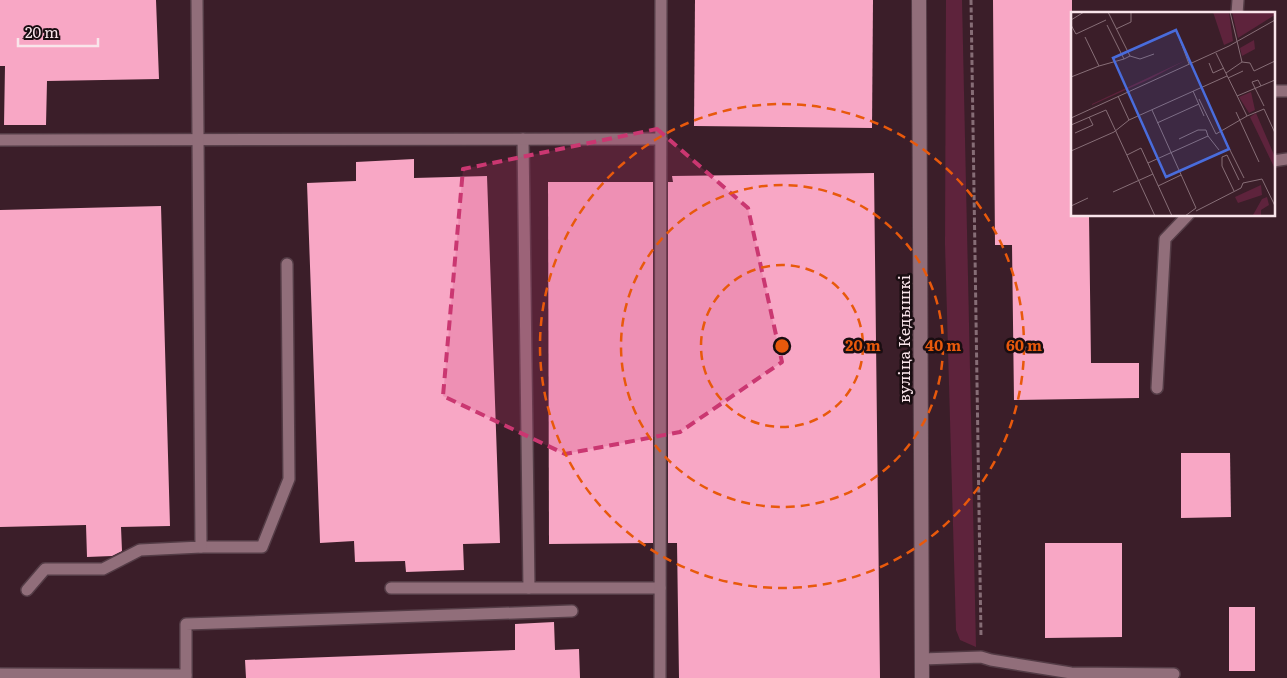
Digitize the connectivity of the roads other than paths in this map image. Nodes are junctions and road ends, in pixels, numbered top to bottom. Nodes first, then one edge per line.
1 (197, 0) edge
2 (661, 0) edge
3 (919, 0) edge
4 (1274, 91) edge
5 (1287, 91) edge
6 (198, 138) junction
7 (523, 139) junction
8 (661, 139) junction
9 (0, 140) edge
10 (1287, 159) edge
11 (1274, 161) edge
12 (1187, 216) edge
13 (287, 264) dead end
14 (1157, 388) dead end
15 (201, 547) junction
16 (391, 588) dead end
17 (529, 588) junction
18 (660, 588) junction
19 (26, 590) dead end
20 (572, 611) dead end
21 (922, 659) junction
22 (0, 674) edge
23 (1174, 674) dead end
24 (186, 676) edge
25 (660, 678) edge
26 (922, 678) edge

1 - 6 lane
2 - 8 lane
3 - 21 street, вуліца Кедышкі
4 - 5 lane
6 - 7 lane
6 - 9 lane
6 - 15 lane
7 - 8 lane
7 - 17 lane
8 - 18 lane
10 - 11 lane
12 - 14 lane
13 - 15 lane
15 - 19 lane
16 - 17 lane
17 - 18 lane
18 - 25 lane
20 - 24 lane
21 - 23 lane
21 - 26 street, вуліца Кедышкі
22 - 24 lane

